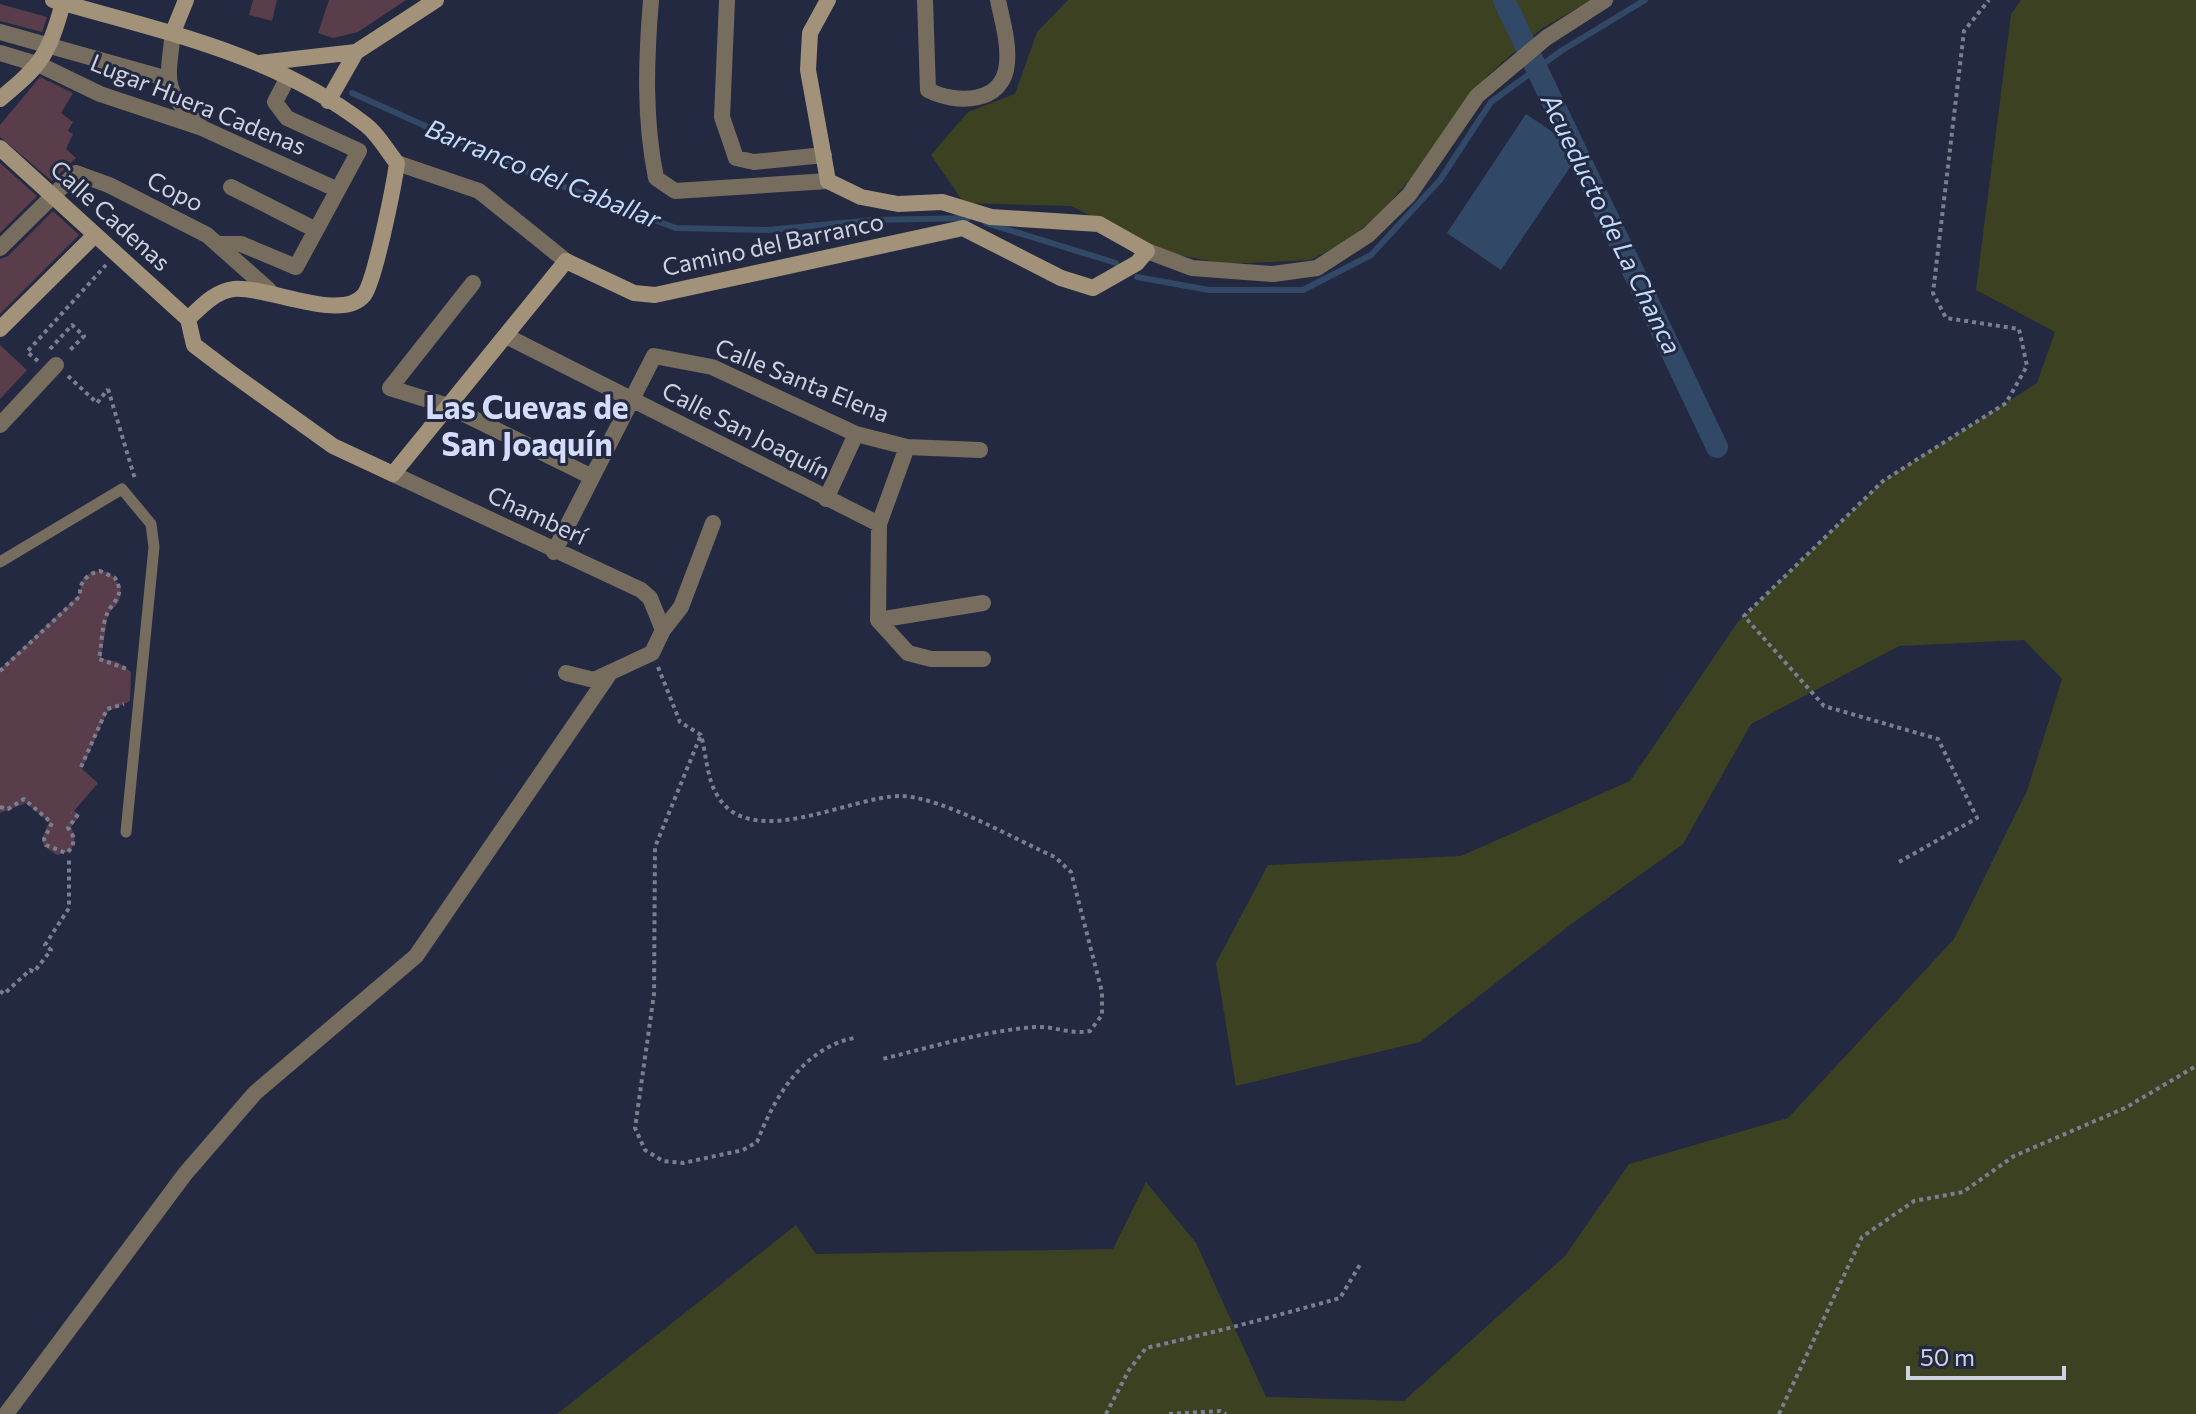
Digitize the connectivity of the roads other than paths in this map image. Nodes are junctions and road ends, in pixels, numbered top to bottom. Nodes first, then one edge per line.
1 (186, 0) edge
2 (436, 0) edge
3 (651, 0) edge
4 (727, 0) edge
5 (828, 0) edge
6 (925, 0) edge
7 (998, 0) edge
8 (1605, 0) edge
9 (58, 2) edge
10 (82, 4) edge
11 (0, 32) edge
12 (173, 32) junction
13 (51, 47) junction
14 (356, 52) junction
15 (0, 53) edge
16 (259, 63) junction
17 (40, 65) junction
18 (168, 79) junction
19 (287, 79) junction
20 (0, 99) edge
21 (328, 101) junction
22 (202, 128) junction
23 (0, 148) edge
24 (824, 155) junction
25 (397, 163) junction
26 (828, 181) junction
27 (231, 187) dead end
28 (338, 190) junction
29 (50, 196) junction
30 (316, 230) junction
31 (95, 235) junction
32 (217, 244) junction
33 (0, 248) edge
34 (1142, 257) junction
35 (566, 261) junction
36 (473, 283) dead end
37 (269, 290) junction
38 (188, 319) junction
39 (0, 329) edge
40 (506, 336) junction
41 (56, 365) road end
42 (632, 398) junction
43 (448, 406) junction
44 (0, 425) edge
45 (856, 434) junction
46 (907, 447) junction
47 (980, 450) dead end
48 (393, 474) junction
49 (592, 477) junction
50 (826, 499) junction
51 (713, 523) dead end
52 (879, 524) junction
53 (554, 552) junction
54 (0, 562) edge
55 (983, 603) dead end
56 (878, 620) junction
57 (663, 630) junction
58 (983, 659) dead end
59 (566, 673) dead end
60 (610, 673) junction
61 (126, 832) dead end
62 (6, 1414) edge

1 - 12 street
2 - 14 street
3 - 26 street
4 - 24 street
5 - 24 street
6 - 7 street
8 - 34 street
9 - 10 street
9 - 13 street
10 - 12 street
11 - 13 street
12 - 16 street
12 - 18 street
13 - 17 street
13 - 18 street
14 - 16 street
14 - 21 street
15 - 17 street, Lugar Huera Cadenas
16 - 19 street
17 - 20 street
17 - 22 street, Lugar Huera Cadenas
18 - 22 street
19 - 21 street
19 - 28 street
21 - 25 street
22 - 28 street, Lugar Huera Cadenas
23 - 29 street, Calle Cadenas
24 - 26 street
25 - 35 street
25 - 37 street
26 - 34 street
27 - 30 street
28 - 30 street
29 - 31 street, Calle Cadenas
29 - 32 street, Copo
29 - 33 street
30 - 32 street
31 - 38 street, Calle Cadenas
31 - 39 street
32 - 37 street, Copo
34 - 35 street, Camino del Barranco
35 - 40 street
36 - 43 street
37 - 38 street
38 - 48 street, Chamberí
40 - 42 street, Calle San Joaquín
40 - 43 street
41 - 44 street
42 - 45 street, Calle Santa Elena
42 - 49 street
42 - 50 street, Calle San Joaquín
43 - 48 street
43 - 49 street
45 - 46 street, Calle Santa Elena
45 - 50 street
46 - 47 street, Calle Santa Elena
46 - 52 street
48 - 53 street, Chamberí
49 - 53 street
50 - 52 street, Calle San Joaquín
51 - 57 street
52 - 56 street
53 - 57 street, Chamberí
54 - 61 lane
55 - 56 street
56 - 58 street
57 - 60 street
59 - 60 street
60 - 62 street

